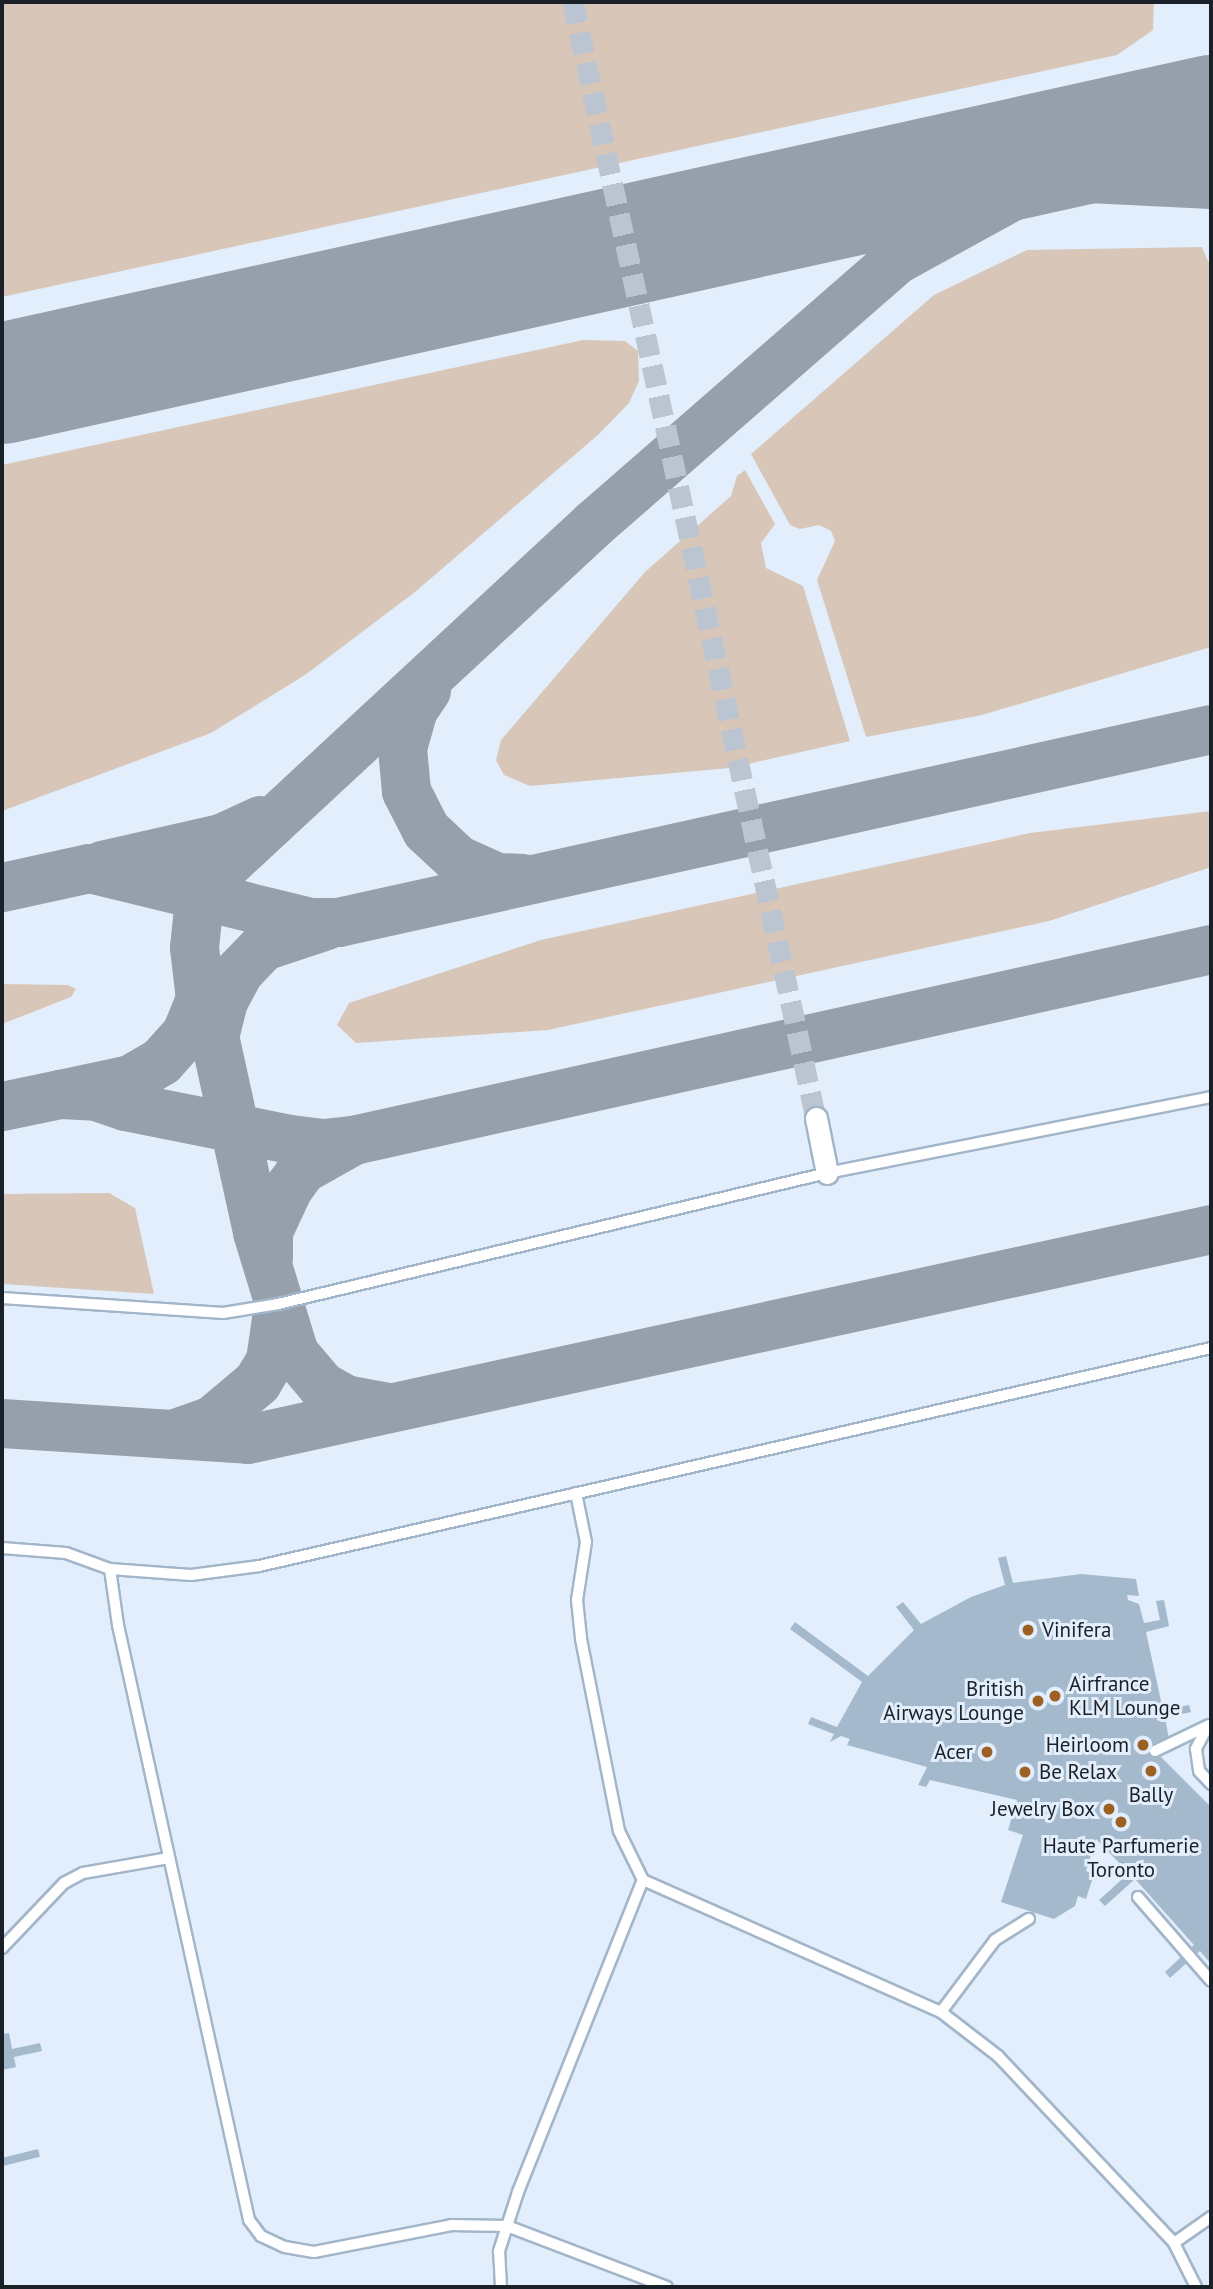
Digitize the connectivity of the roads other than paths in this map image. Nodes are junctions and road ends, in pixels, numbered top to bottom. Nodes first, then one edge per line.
1 (1211, 1097) edge
2 (816, 1118) tunnel mouth
3 (827, 1173) junction
4 (2, 1298) edge
5 (1211, 1348) edge
6 (576, 1493) junction
7 (2, 1548) edge
8 (110, 1569) junction
9 (1209, 1725) edge
10 (1155, 1751) dead end
11 (1211, 1784) edge
12 (169, 1858) junction
13 (643, 1880) junction
14 (1138, 1897) dead end
15 (1029, 1919) dead end
16 (2, 1948) edge
17 (1211, 1981) edge
18 (941, 2011) junction
19 (1211, 2217) edge
20 (507, 2226) junction
21 (1174, 2244) junction
22 (501, 2287) edge
23 (667, 2287) edge
24 (1196, 2287) edge

1 - 3 lane
2 - 3 street
3 - 4 lane
5 - 6 lane
6 - 8 lane
6 - 13 lane
7 - 8 lane
8 - 12 lane
9 - 10 lane
9 - 11 lane
12 - 16 lane
12 - 20 lane
13 - 18 lane
13 - 20 lane
14 - 17 lane
15 - 18 lane
18 - 21 lane
19 - 21 lane
20 - 22 lane
20 - 23 lane
21 - 24 lane

